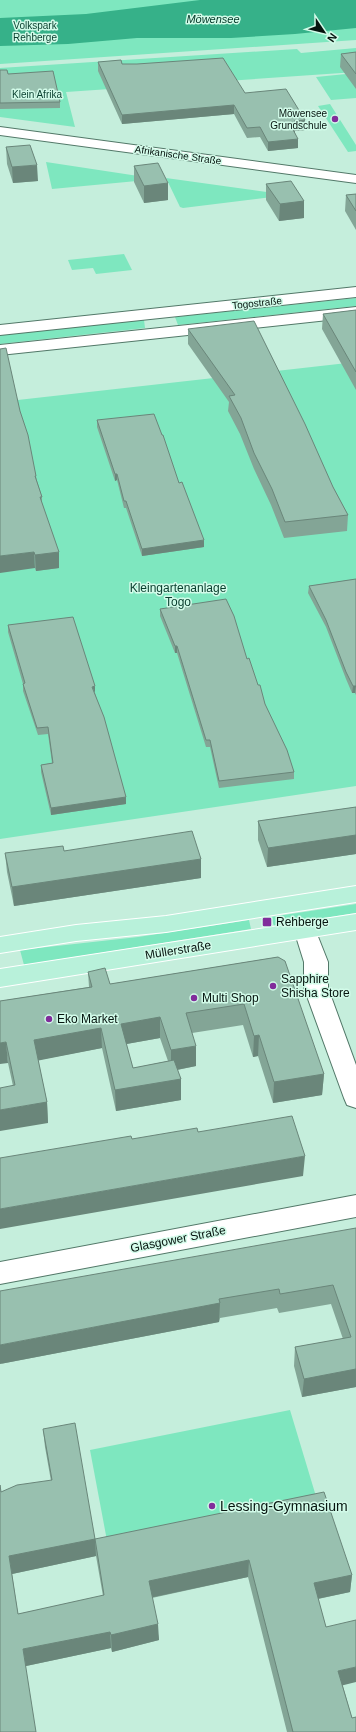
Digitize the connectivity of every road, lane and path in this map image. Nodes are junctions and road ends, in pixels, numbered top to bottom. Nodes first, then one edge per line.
1 (0, 131) edge
2 (356, 179) edge
3 (356, 292) edge
4 (356, 312) edge
5 (158, 313) junction
6 (0, 330) edge
7 (165, 332) junction
8 (0, 350) edge
9 (356, 894) edge
10 (356, 922) edge
11 (305, 930) junction
12 (0, 944) edge
13 (0, 978) edge
14 (356, 1098) edge
15 (356, 1206) edge
16 (0, 1273) edge

1 - 2 street, Afrikanische Straße
3 - 5 street, Togostraße
4 - 7 street, Togostraße
5 - 6 street, Togostraße
5 - 7 street
7 - 8 street, Togostraße
9 - 12 main road
10 - 11 main road, Müllerstraße
11 - 13 main road, Müllerstraße
11 - 14 street
15 - 16 street, Glasgower Straße

